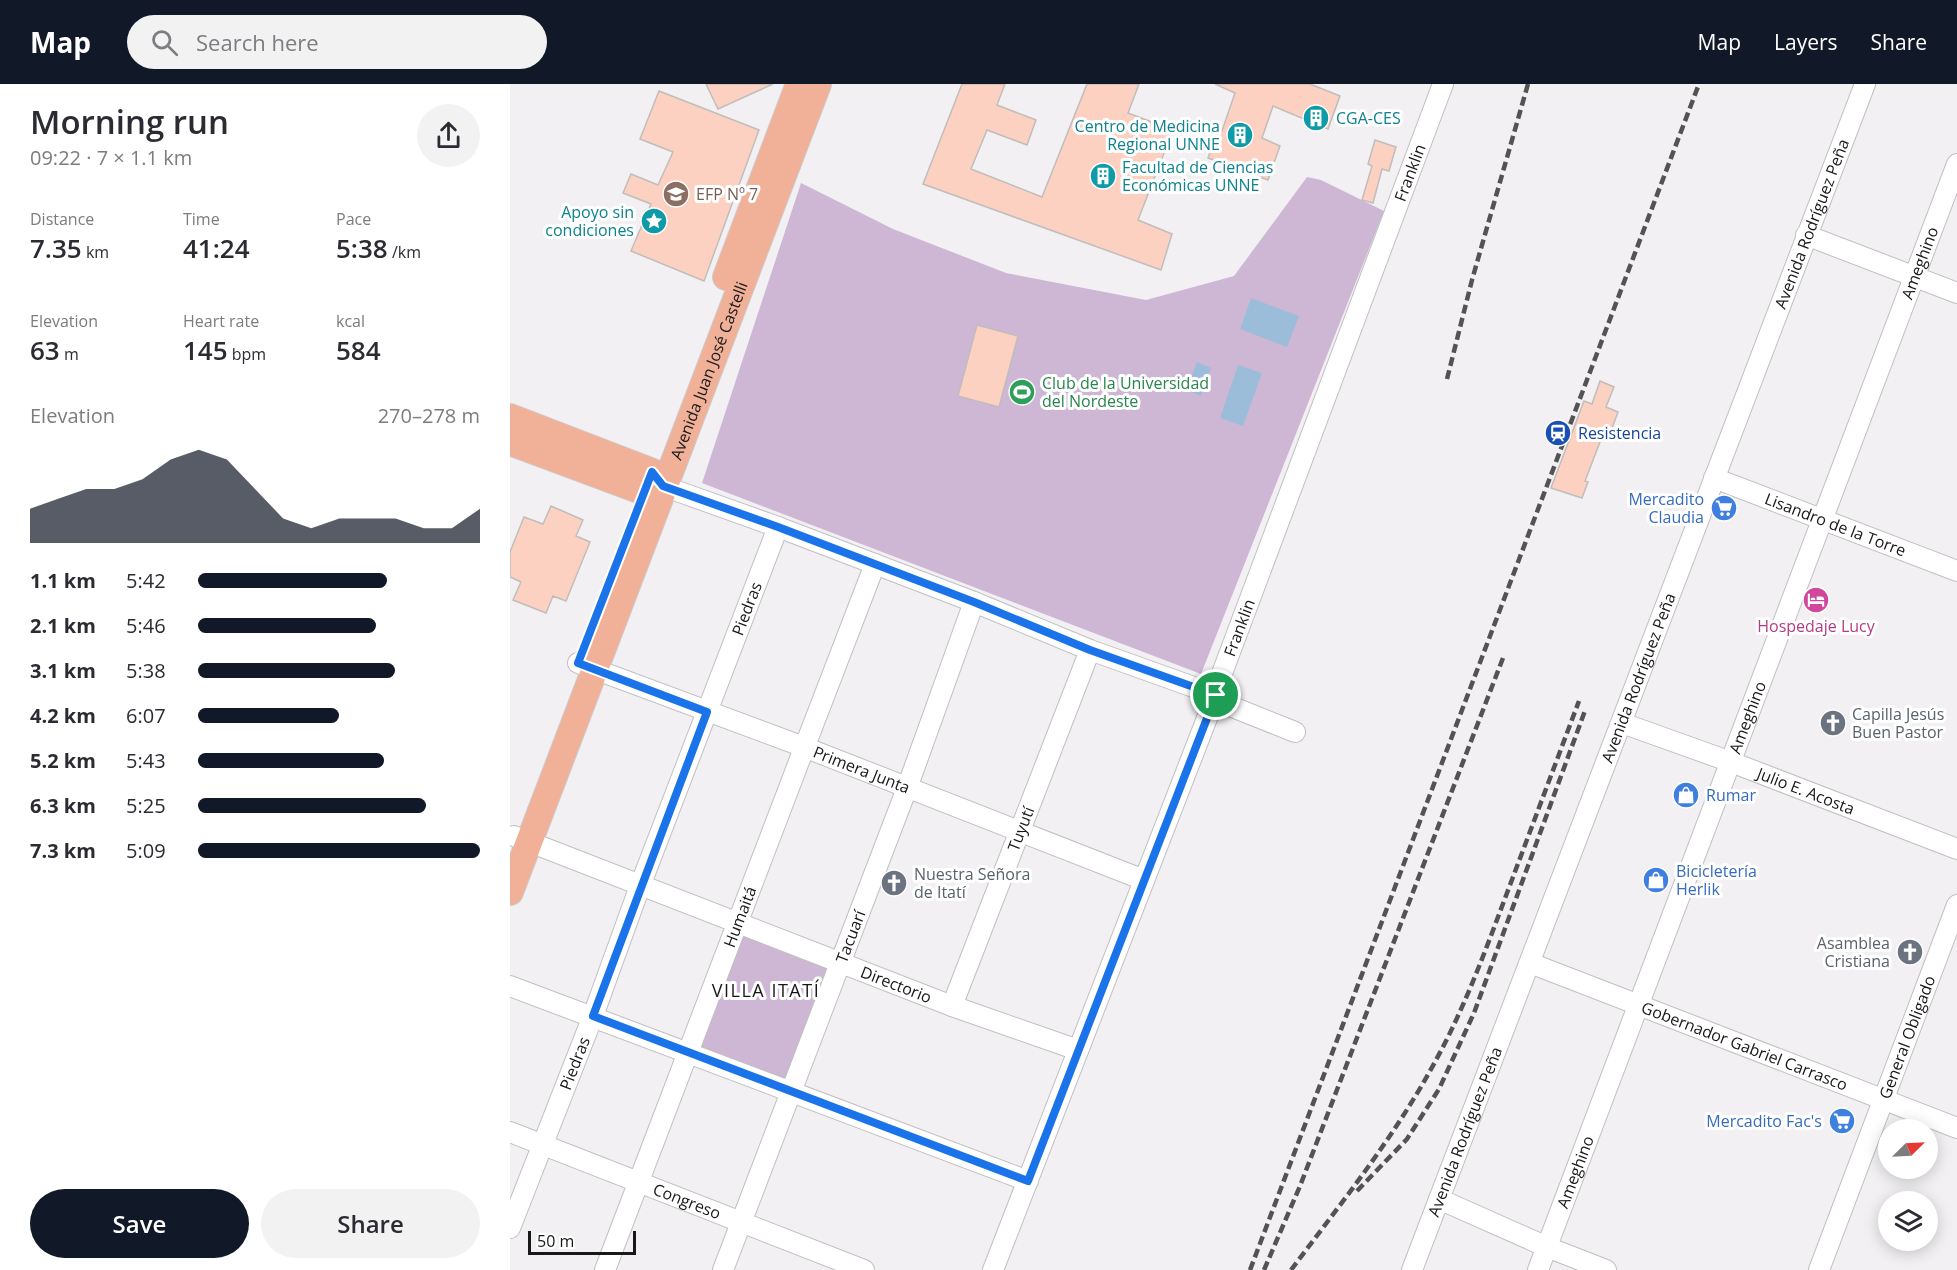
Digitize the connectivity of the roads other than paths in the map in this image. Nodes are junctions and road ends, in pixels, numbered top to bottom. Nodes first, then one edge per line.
1 (799, 84) edge
2 (818, 84) edge
3 (1443, 84) edge
4 (1865, 84) edge
5 (1957, 164) edge
6 (1806, 235) junction
7 (1915, 277) junction
8 (1957, 293) edge
9 (510, 417) edge
10 (510, 442) edge
11 (1714, 478) junction
12 (653, 484) junction
13 (1822, 519) junction
14 (778, 527) junction
15 (874, 564) junction
16 (1957, 571) edge
17 (974, 602) junction
18 (1090, 650) junction
19 (586, 666) junction
20 (1216, 695) junction
21 (707, 712) junction
22 (1622, 723) junction
23 (1295, 732) dead end
24 (804, 747) junction
25 (1731, 762) junction
26 (906, 788) junction
27 (1020, 831) junction
28 (518, 842) edge
29 (1957, 849) edge
30 (1144, 880) junction
31 (640, 886) junction
32 (510, 892) edge
33 (1957, 905) edge
34 (736, 922) junction
35 (840, 963) junction
36 (1530, 963) junction
37 (510, 986) edge
38 (1639, 1004) junction
39 (952, 1006) junction
40 (593, 1016) junction
41 (1078, 1050) junction
42 (689, 1053) junction
43 (791, 1091) junction
44 (1883, 1100) junction
45 (1957, 1128) edge
46 (510, 1132) edge
47 (543, 1145) junction
48 (639, 1181) junction
49 (1028, 1181) junction
50 (1439, 1198) junction
51 (741, 1222) junction
52 (510, 1228) edge
53 (1547, 1247) junction
54 (605, 1270) edge
55 (723, 1270) edge
56 (864, 1270) edge
57 (993, 1270) edge
58 (1412, 1270) edge
59 (1538, 1270) edge
60 (1606, 1270) edge
61 (1819, 1270) edge

1 - 12 main road, Avenida Juan José Castelli
2 - 12 main road, Avenida Juan José Castelli
3 - 20 street, Franklin
4 - 6 street, Avenida Rodríguez Peña
5 - 7 street, Ameghino
6 - 7 street
6 - 11 street, Avenida Rodríguez Peña
7 - 8 street
7 - 13 street, Ameghino
9 - 12 main road
10 - 12 main road
11 - 13 street, Lisandro de la Torre
11 - 22 street, Avenida Rodríguez Peña
12 - 14 street
12 - 19 main road, Avenida Juan José Castelli
13 - 16 street, Lisandro de la Torre
13 - 25 street, Ameghino
14 - 15 street
14 - 21 street, Piedras
15 - 17 street
15 - 24 street, Humaitá
17 - 18 street
17 - 26 street, Tacuarí
18 - 20 street
18 - 27 street, Tuyutí
19 - 21 street, Primera Junta
19 - 28 main road, Avenida Juan José Castelli
20 - 23 street
20 - 30 street, Franklin
21 - 24 street, Primera Junta
21 - 31 street, Piedras
22 - 25 street, Julio E. Acosta
22 - 36 street, Avenida Rodríguez Peña
24 - 26 street, Primera Junta
24 - 34 street, Humaitá
25 - 29 street, Julio E. Acosta
25 - 38 street, Ameghino
26 - 27 street, Primera Junta
26 - 35 street, Tacuarí
27 - 30 street, Primera Junta
27 - 39 street, Tuyutí
28 - 31 street, Directorio
28 - 32 main road, Avenida Juan José Castelli
30 - 41 street, Franklin
31 - 34 street, Directorio
31 - 40 street, Piedras
33 - 44 street, General Obligado
34 - 35 street, Directorio
34 - 42 street, Humaitá
35 - 39 street, Directorio
35 - 43 street, Tacuarí
36 - 38 street, Gobernador Gabriel Carrasco
36 - 50 street, Avenida Rodríguez Peña
37 - 40 street
38 - 44 street, Gobernador Gabriel Carrasco
38 - 53 street, Ameghino
39 - 41 street, Directorio
40 - 42 street
40 - 47 street, Piedras
41 - 49 street, Franklin
42 - 43 street
42 - 48 street, Humaitá
43 - 49 street
43 - 51 street, Tacuarí
44 - 45 street, Gobernador Gabriel Carrasco
44 - 61 street, General Obligado
46 - 47 street, Congreso
47 - 48 street, Congreso
47 - 52 street, Piedras
48 - 51 street, Congreso
48 - 54 street, Humaitá
49 - 57 street, Franklin
50 - 53 street
50 - 58 street, Avenida Rodríguez Peña
51 - 55 street, Tacuarí
51 - 56 street, Congreso
53 - 59 street, Ameghino
53 - 60 street

